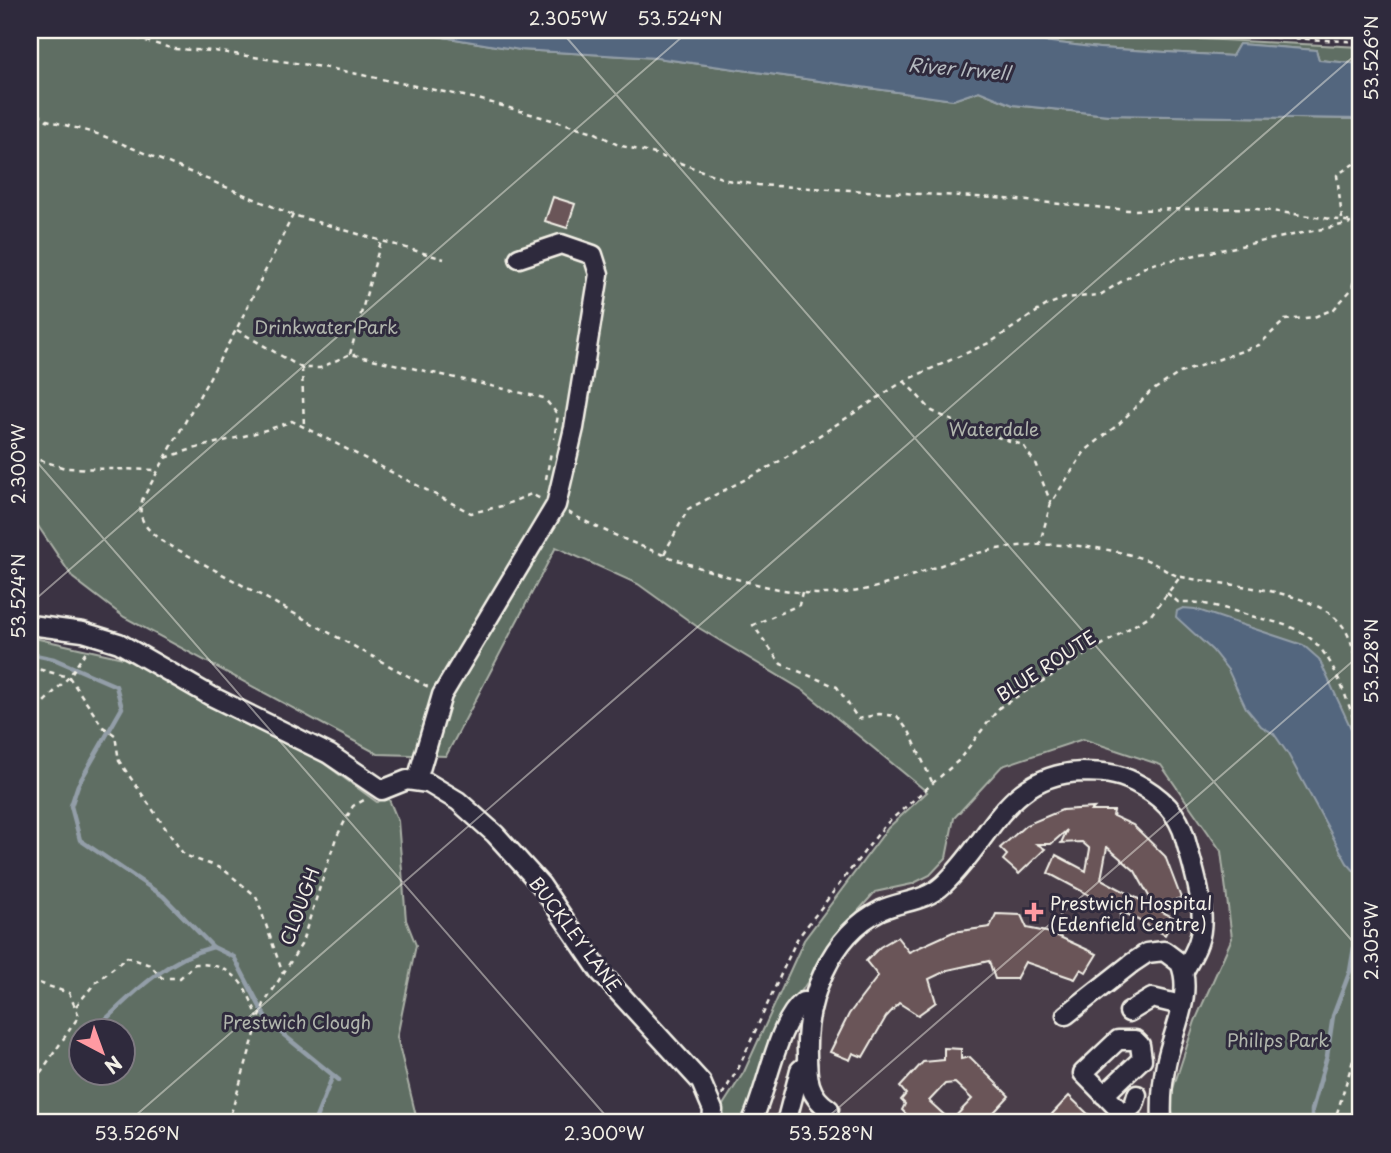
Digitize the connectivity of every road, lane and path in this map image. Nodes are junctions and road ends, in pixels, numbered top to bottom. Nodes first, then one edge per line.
1 (107, 30) edge
2 (1145, 30) edge
3 (1361, 42) edge
4 (30, 107) edge
5 (1361, 159) edge
6 (293, 215) junction
7 (1342, 220) junction
8 (1361, 223) edge
9 (381, 241) junction
10 (1361, 245) edge
11 (519, 258) dead end
12 (444, 259) dead end
13 (236, 330) junction
14 (350, 354) junction
15 (302, 368) junction
16 (904, 381) junction
17 (304, 427) junction
18 (30, 457) edge
19 (166, 458) junction
20 (159, 470) junction
21 (1051, 503) junction
22 (556, 505) junction
23 (1039, 546) junction
24 (664, 554) junction
25 (1180, 577) junction
26 (802, 592) junction
27 (1167, 593) junction
28 (30, 625) edge
29 (93, 635) junction
30 (30, 667) edge
31 (69, 677) junction
32 (1361, 686) edge
33 (442, 695) junction
34 (30, 716) edge
35 (1361, 739) edge
36 (417, 780) junction
37 (933, 784) junction
38 (382, 790) junction
39 (1184, 971) junction
40 (283, 974) junction
41 (30, 980) edge
42 (811, 1003) junction
43 (1181, 1005) junction
44 (76, 1006) junction
45 (1129, 1012) dead end
46 (1066, 1015) dead end
47 (259, 1021) junction
48 (1361, 1034) edge
49 (807, 1064) junction
50 (30, 1088) edge
51 (1104, 1095) dead end
52 (1137, 1095) dead end
53 (829, 1109) dead end
54 (713, 1117) edge
55 (1123, 1120) edge
56 (228, 1123) edge
57 (751, 1123) edge
58 (786, 1123) edge
59 (1162, 1123) edge
60 (1334, 1123) edge

1 - 7 path
2 - 3 path
4 - 6 path
5 - 7 path
6 - 9 path
6 - 13 path
7 - 8 path
8 - 16 path
9 - 12 path
9 - 14 path
10 - 21 path
11 - 22 street
13 - 15 path
13 - 19 path
14 - 15 path
14 - 22 path
15 - 17 path
16 - 21 path
16 - 24 path
17 - 19 path
17 - 22 path
18 - 20 path
19 - 20 path
20 - 33 path
21 - 23 path
22 - 24 path
22 - 33 street
23 - 25 path
23 - 26 path
24 - 26 path
25 - 27 path, BLUE ROUTE
25 - 32 path
26 - 37 path
27 - 35 path
27 - 37 path, BLUE ROUTE
28 - 29 street
29 - 31 path
29 - 38 street
30 - 31 path
31 - 34 path
31 - 40 path
33 - 36 street
36 - 38 street
36 - 54 street, BUCKLEY LANE
37 - 54 path, BLUE ROUTE
38 - 40 path, CLOUGH
39 - 42 street
39 - 43 street
39 - 46 street
40 - 47 path, CLOUGH
41 - 44 path
42 - 49 street
42 - 57 street
43 - 45 street
43 - 59 street
44 - 47 path
44 - 50 path
47 - 56 path, CLOUGH
48 - 60 path
49 - 53 street
49 - 58 street
51 - 55 street
52 - 55 street

